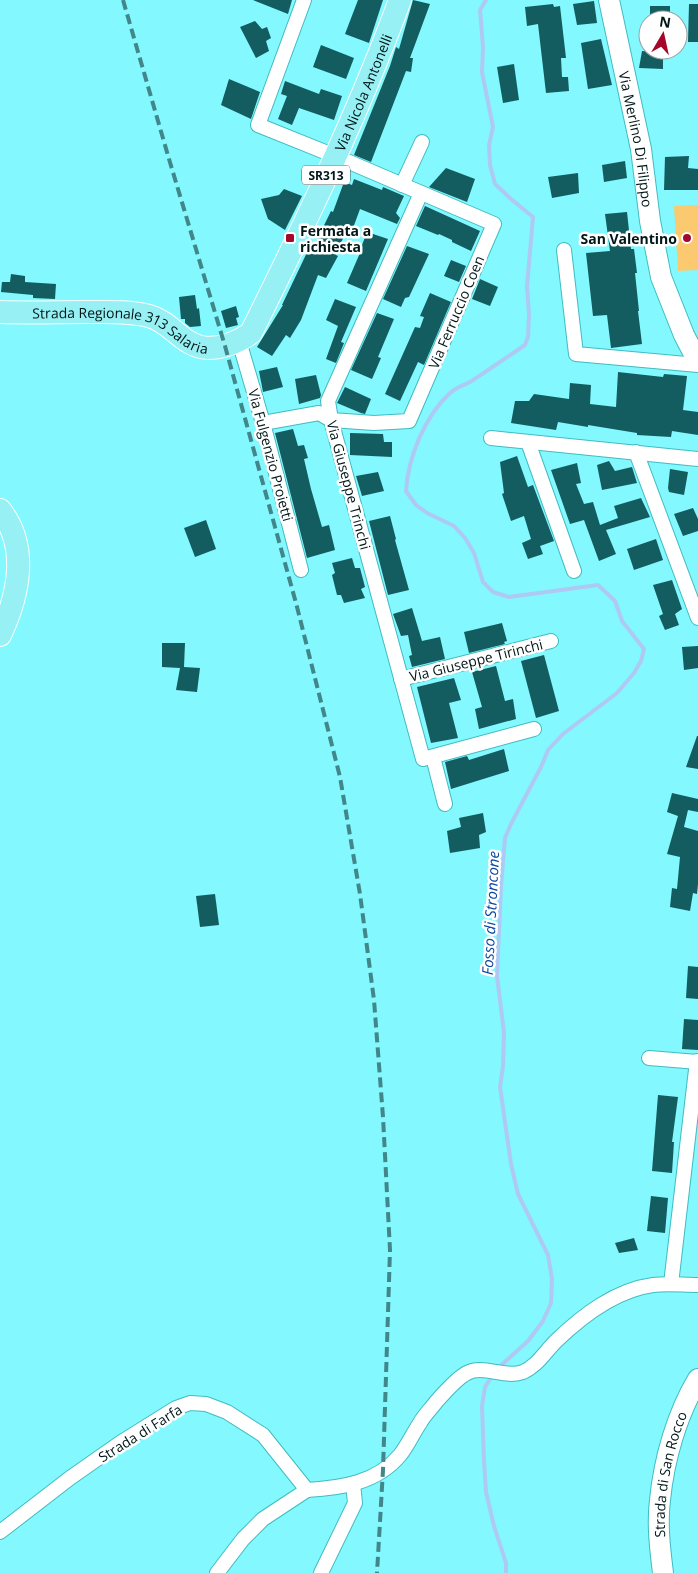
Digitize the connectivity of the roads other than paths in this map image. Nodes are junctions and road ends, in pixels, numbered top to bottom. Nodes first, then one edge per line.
1 (304, 0) edge
2 (400, 0) edge
3 (608, 0) edge
4 (422, 142) dead end
5 (335, 156) junction
6 (402, 184) junction
7 (421, 193) junction
8 (564, 250) dead end
9 (0, 312) edge
10 (239, 341) junction
11 (698, 363) edge
12 (331, 420) junction
13 (263, 423) junction
14 (491, 438) dead end
15 (528, 442) junction
16 (636, 452) junction
17 (698, 459) edge
18 (0, 510) edge
19 (301, 570) dead end
20 (574, 571) dead end
21 (698, 618) edge
22 (0, 634) edge
23 (552, 641) dead end
24 (401, 679) junction
25 (534, 729) dead end
26 (428, 758) junction
27 (444, 804) dead end
28 (649, 1058) dead end
29 (697, 1062) edge
30 (671, 1284) junction
31 (698, 1285) edge
32 (698, 1379) edge
33 (353, 1484) junction
34 (307, 1490) junction
35 (0, 1532) edge
36 (217, 1573) edge
37 (321, 1573) edge
38 (663, 1573) edge

1 - 5 street, Via Ferruccio Coen
2 - 5 main road, Via Nicola Antonelli / SR313
3 - 11 main road, Via Merlino Di Filippo
4 - 6 street
5 - 6 street, Via Ferruccio Coen
5 - 10 main road, Via Nicola Antonelli / SR313
6 - 7 street, Via Ferruccio Coen
7 - 12 street, Via Giuseppe Trinchi
7 - 12 street, Via Ferruccio Coen
8 - 11 street, Via Merlino Di Filippo
9 - 10 main road, Strada Regionale 313 Salaria
10 - 13 street, Via Fulgenzio Proietti
12 - 13 street, Via Ferruccio Coen
12 - 24 street, Via Giuseppe Trinchi
13 - 19 street, Via Fulgenzio Proietti
14 - 15 street
15 - 16 street
15 - 20 street
16 - 17 street
16 - 21 street
18 - 22 main road
23 - 24 street, Via Giuseppe Tirinchi
24 - 26 street, Via Giuseppe Trinchi
25 - 26 street
26 - 27 street, Via Giuseppe Trinchi
28 - 29 street
29 - 30 street
30 - 31 street
30 - 33 street
32 - 38 main road, Strada di San Rocco
33 - 34 street
33 - 37 street
34 - 35 street, Strada di Farfa
34 - 36 street

